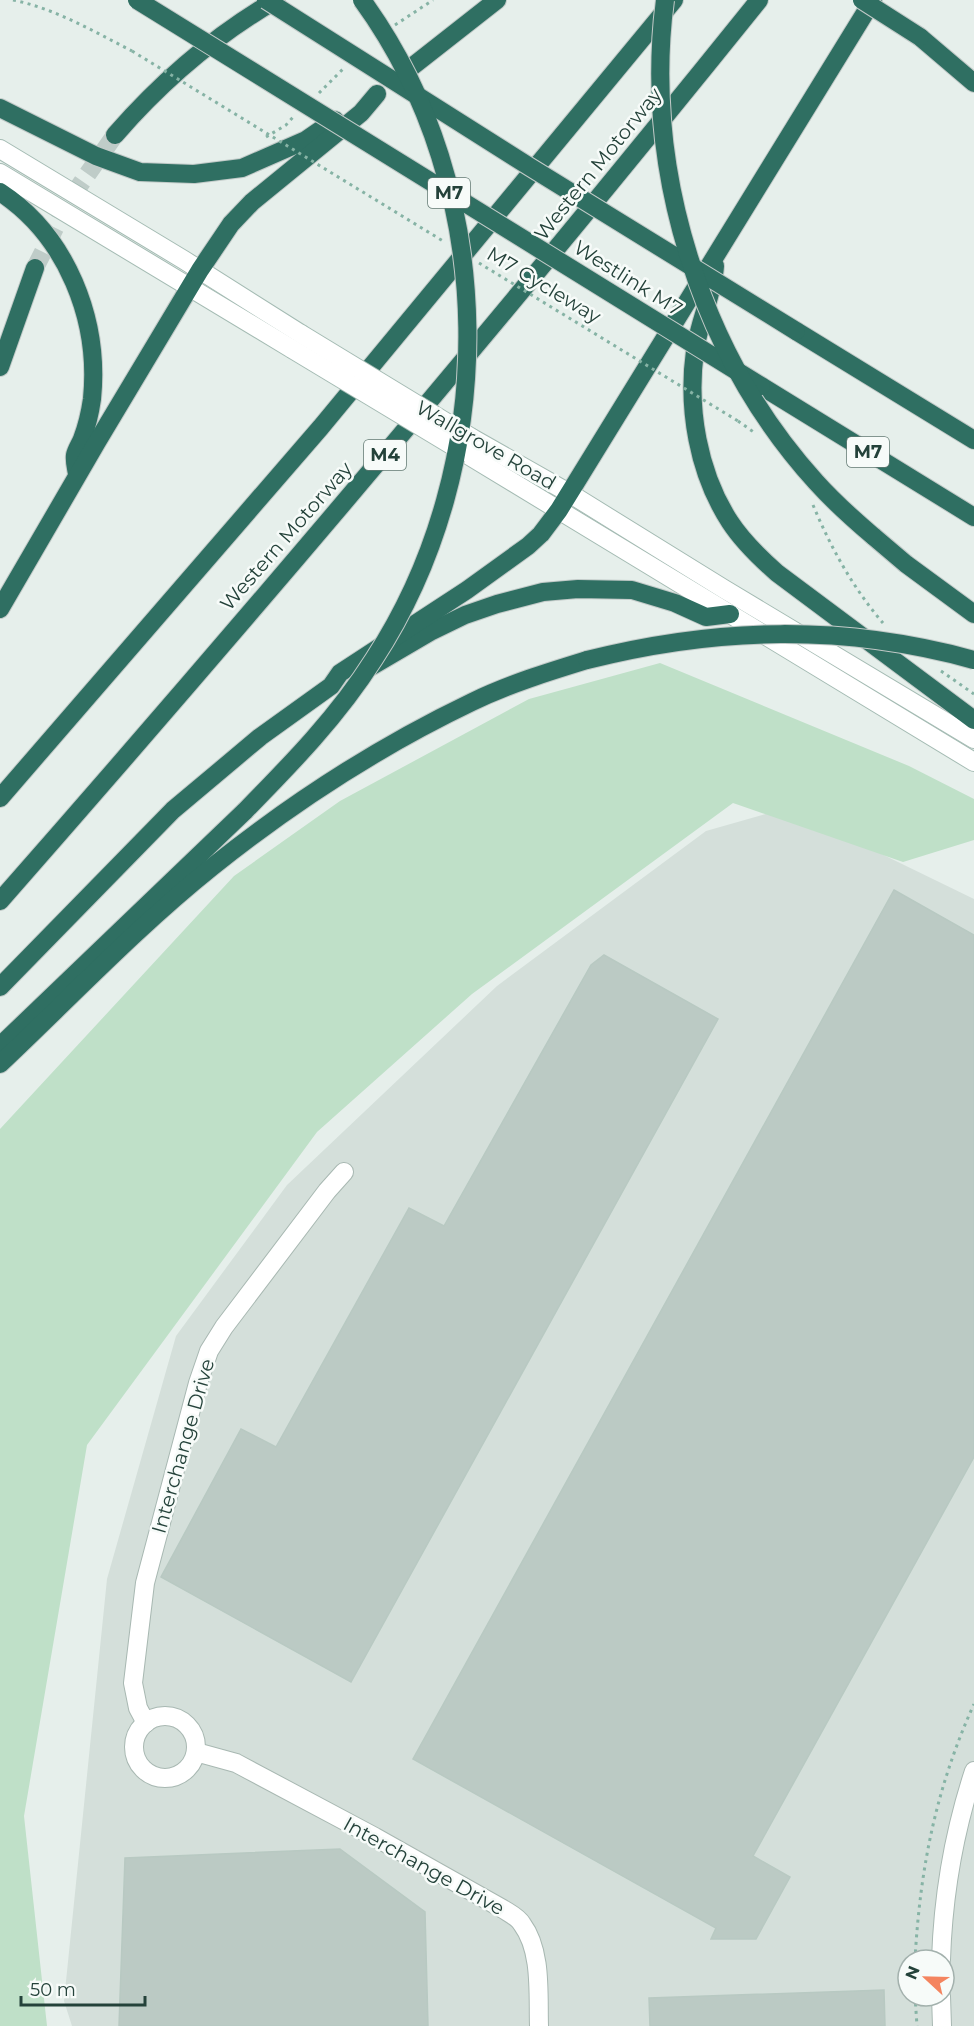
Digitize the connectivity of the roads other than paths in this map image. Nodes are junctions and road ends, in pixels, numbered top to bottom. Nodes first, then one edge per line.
1 (137, 0) edge
2 (266, 0) edge
3 (276, 0) edge
4 (363, 0) edge
5 (497, 0) edge
6 (665, 0) edge
7 (674, 0) edge
8 (759, 0) edge
9 (862, 0) edge
10 (873, 0) edge
11 (974, 83) edge
12 (376, 94) junction
13 (0, 108) edge
14 (115, 135) tunnel mouth
15 (0, 149) edge
16 (0, 173) edge
17 (0, 192) edge
18 (715, 256) junction
19 (35, 268) tunnel mouth
20 (201, 270) junction
21 (190, 287) junction
22 (297, 342) junction
23 (0, 367) edge
24 (974, 440) edge
25 (468, 445) junction
26 (77, 476) junction
27 (569, 493) junction
28 (559, 510) junction
29 (974, 517) edge
30 (0, 609) edge
31 (730, 614) junction
32 (974, 614) edge
33 (974, 660) edge
34 (331, 686) junction
35 (974, 720) edge
36 (974, 739) edge
37 (974, 762) edge
38 (0, 798) edge
39 (0, 901) edge
40 (0, 987) edge
41 (0, 1046) edge
42 (0, 1064) edge
43 (344, 1172) dead end
44 (146, 1723) junction
45 (196, 1752) junction
46 (974, 1771) edge
47 (942, 1948) edge
48 (941, 2008) edge
49 (539, 2026) edge
50 (942, 2026) edge

1 - 29 highway, Westlink M7 / M7, bridge
2 - 24 highway, bridge
3 - 14 highway
4 - 41 highway, bridge
5 - 12 highway
6 - 32 highway, bridge
7 - 38 highway
8 - 39 highway, Western Motorway / M4
9 - 11 highway, bridge
10 - 18 highway
12 - 13 highway
12 - 20 highway
15 - 20 main road, Wallgrove Road
16 - 21 main road, Wallgrove Road
17 - 26 highway
18 - 27 highway
18 - 35 highway
19 - 23 highway
20 - 21 highway
20 - 22 main road, Wallgrove Road
21 - 22 main road, Wallgrove Road
21 - 26 highway
22 - 25 main road, Wallgrove Road, bridge
25 - 27 main road, Wallgrove Road
25 - 28 main road, Wallgrove Road
26 - 30 highway
27 - 28 highway
27 - 36 main road, Wallgrove Road
28 - 31 main road, Wallgrove Road
28 - 34 highway
31 - 34 highway
31 - 37 main road, Wallgrove Road
33 - 42 highway, bridge
34 - 40 highway
43 - 44 main road, Interchange Drive
44 - 45 main road
44 - 45 main road
45 - 49 main road, Interchange Drive
46 - 47 main road
48 - 50 main road

